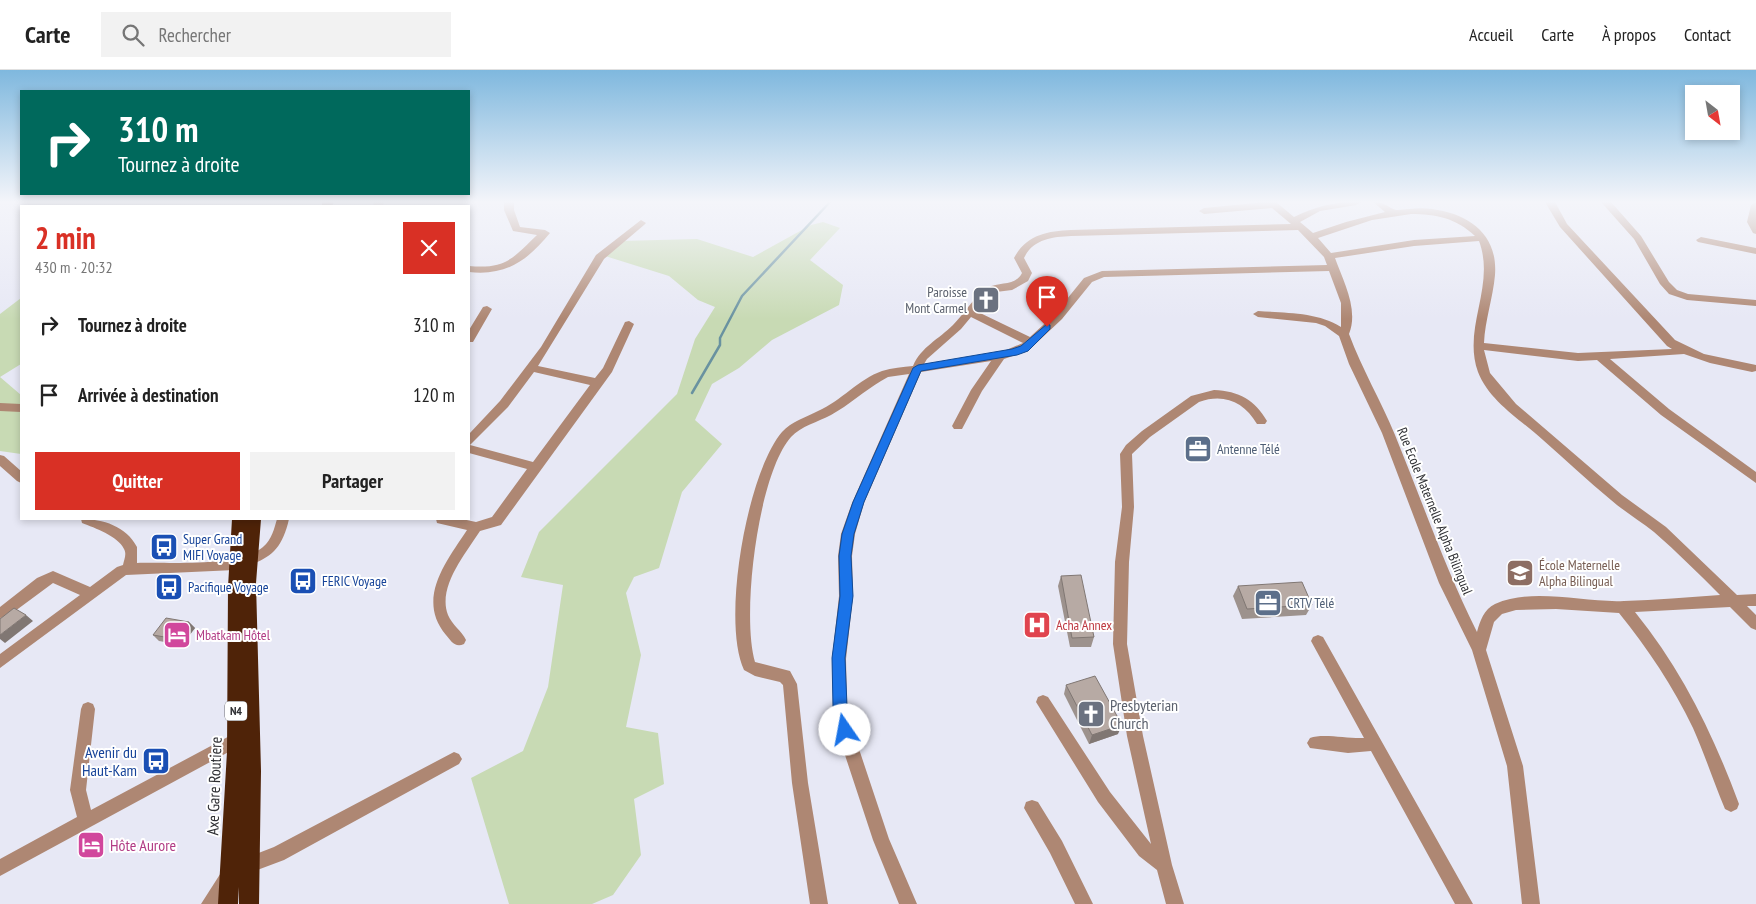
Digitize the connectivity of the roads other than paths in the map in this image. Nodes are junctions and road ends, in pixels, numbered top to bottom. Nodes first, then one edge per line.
1 (536, 241) edge
2 (620, 241) edge
3 (1032, 241) edge
4 (1315, 241) edge
5 (1446, 241) edge
6 (1483, 241) edge
7 (1577, 241) edge
8 (1640, 241) edge
9 (1706, 241) edge
10 (1756, 251) edge
11 (1328, 256) junction
12 (1334, 268) junction
13 (470, 269) edge
14 (1756, 302) edge
15 (486, 310) dead end
16 (970, 312) junction
17 (1258, 314) dead end
18 (629, 324) dead end
19 (1344, 334) junction
20 (470, 338) edge
21 (1031, 342) junction
22 (1479, 346) junction
23 (1683, 351) junction
24 (1000, 356) junction
25 (1600, 356) junction
26 (532, 368) junction
27 (918, 368) junction
28 (1752, 368) dead end
29 (598, 383) junction
30 (0, 407) edge
31 (20, 408) edge
32 (1261, 421) dead end
33 (958, 426) dead end
34 (470, 440) edge
35 (470, 450) edge
36 (0, 459) edge
37 (535, 467) junction
38 (20, 477) edge
39 (1756, 478) edge
40 (89, 520) edge
41 (240, 520) edge
42 (253, 520) edge
43 (283, 520) edge
44 (446, 520) edge
45 (476, 527) junction
46 (242, 563) junction
47 (129, 569) junction
48 (90, 593) junction
49 (1756, 600) edge
50 (1734, 602) junction
51 (1623, 608) junction
52 (2, 613) dead end
53 (1756, 624) edge
54 (459, 640) dead end
55 (1318, 641) dead end
56 (1479, 650) junction
57 (0, 662) edge
58 (1043, 702) dead end
59 (88, 709) dead end
60 (243, 736) junction
61 (1315, 743) dead end
62 (1374, 744) junction
63 (454, 759) dead end
64 (1731, 804) dead end
65 (1032, 808) dead end
66 (86, 820) junction
67 (249, 865) junction
68 (1164, 865) junction
69 (0, 868) edge
70 (230, 874) junction
71 (210, 904) edge
72 (228, 904) edge
73 (249, 904) edge
74 (819, 904) edge
75 (908, 904) edge
76 (1084, 904) edge
77 (1175, 904) edge
78 (1464, 904) edge
79 (1531, 904) edge

1 - 13 street
2 - 26 street
3 - 16 street
4 - 11 street
5 - 11 street
6 - 22 street
7 - 23 street
8 - 14 street
9 - 10 street
11 - 12 street
12 - 19 street
12 - 21 street
15 - 20 street
16 - 21 street
16 - 27 street
17 - 19 street
18 - 29 street
19 - 56 street, Rue Ecole Maternelle Alpha Bilingual
21 - 24 street
22 - 25 street
22 - 50 street
23 - 25 street
23 - 28 street
24 - 27 street
24 - 33 street
25 - 39 street
26 - 29 street
26 - 34 street
27 - 74 street
27 - 75 street
29 - 37 street
30 - 31 street
32 - 68 street
35 - 37 street
36 - 38 street
37 - 45 street
40 - 47 street
41 - 46 highway, Axe Gare Routiere / N4
42 - 46 highway, Axe Gare Routiere / N4
43 - 46 street
44 - 45 street
45 - 54 street
46 - 47 street
46 - 60 highway, Axe Gare Routiere / N4
47 - 48 street
48 - 52 street
48 - 57 street
49 - 50 street
50 - 51 street
50 - 53 street
51 - 56 street
51 - 64 street
55 - 62 street
56 - 79 street, Rue Ecole Maternelle Alpha Bilingual
58 - 68 street
59 - 66 street
60 - 66 street
60 - 67 highway, Axe Gare Routiere / N4
60 - 70 highway, Axe Gare Routiere / N4
61 - 62 street
62 - 78 street
63 - 67 street
65 - 76 street
66 - 69 street
67 - 73 highway, Axe Gare Routiere / N4
68 - 77 street
70 - 71 street
70 - 72 highway, Axe Gare Routiere / N4

